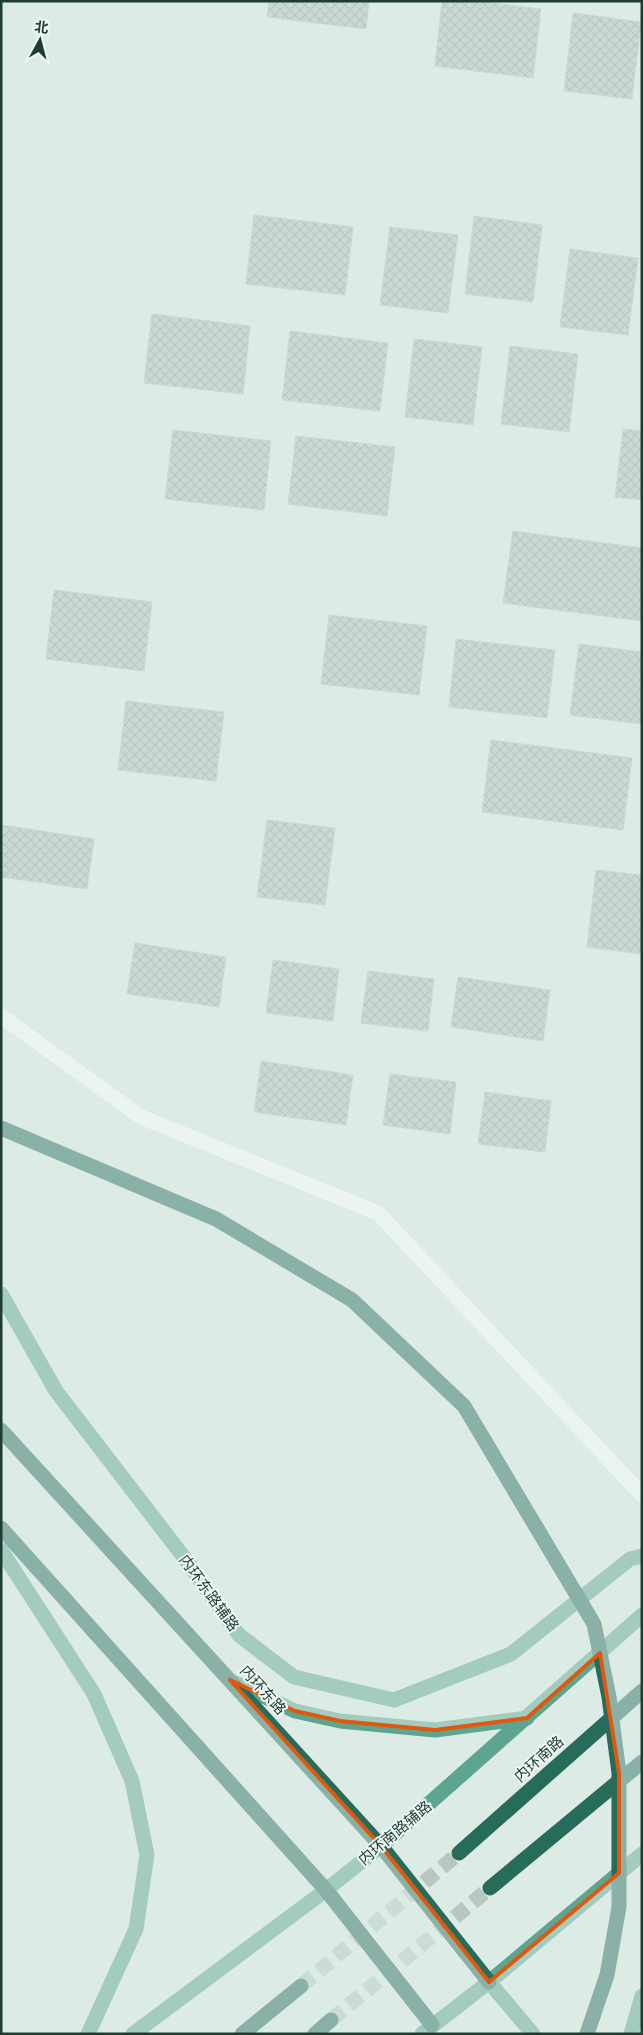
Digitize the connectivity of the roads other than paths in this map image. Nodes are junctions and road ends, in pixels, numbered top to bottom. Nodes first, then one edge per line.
1 (1, 1016) edge
2 (1, 1128) edge
3 (1, 1294) edge
4 (1, 1430) edge
5 (642, 1495) edge
6 (1, 1528) edge
7 (1, 1550) edge
8 (642, 1556) edge
9 (642, 1615) edge
10 (230, 1680) junction
11 (642, 1690) edge
12 (527, 1718) junction
13 (642, 1762) edge
14 (381, 1846) junction
15 (458, 1853) tunnel mouth
16 (642, 1854) edge
17 (490, 1888) tunnel mouth
18 (326, 1890) junction
19 (489, 1982) junction
20 (301, 1986) tunnel mouth
21 (642, 1996) edge
22 (331, 2020) tunnel mouth
23 (431, 2031) edge
24 (88, 2034) edge
25 (133, 2034) edge
26 (242, 2034) edge
27 (315, 2034) edge
28 (533, 2034) edge
29 (587, 2034) edge
30 (631, 2034) edge

1 - 5 street
2 - 29 highway
3 - 8 main road, 内环东路辅路
4 - 10 highway, 内环东路
6 - 18 highway
7 - 24 main road
9 - 12 main road, 内环南路辅路
10 - 12 main road
10 - 14 highway, 内环东路
11 - 15 highway, 内环南路
12 - 14 main road, 内环南路辅路
13 - 17 highway
14 - 18 main road, 内环南路辅路
14 - 19 highway, 内环东路
16 - 19 main road
18 - 23 highway
18 - 25 main road, 内环南路辅路
19 - 23 main road
19 - 28 main road
20 - 26 highway
21 - 30 main road
22 - 27 highway

